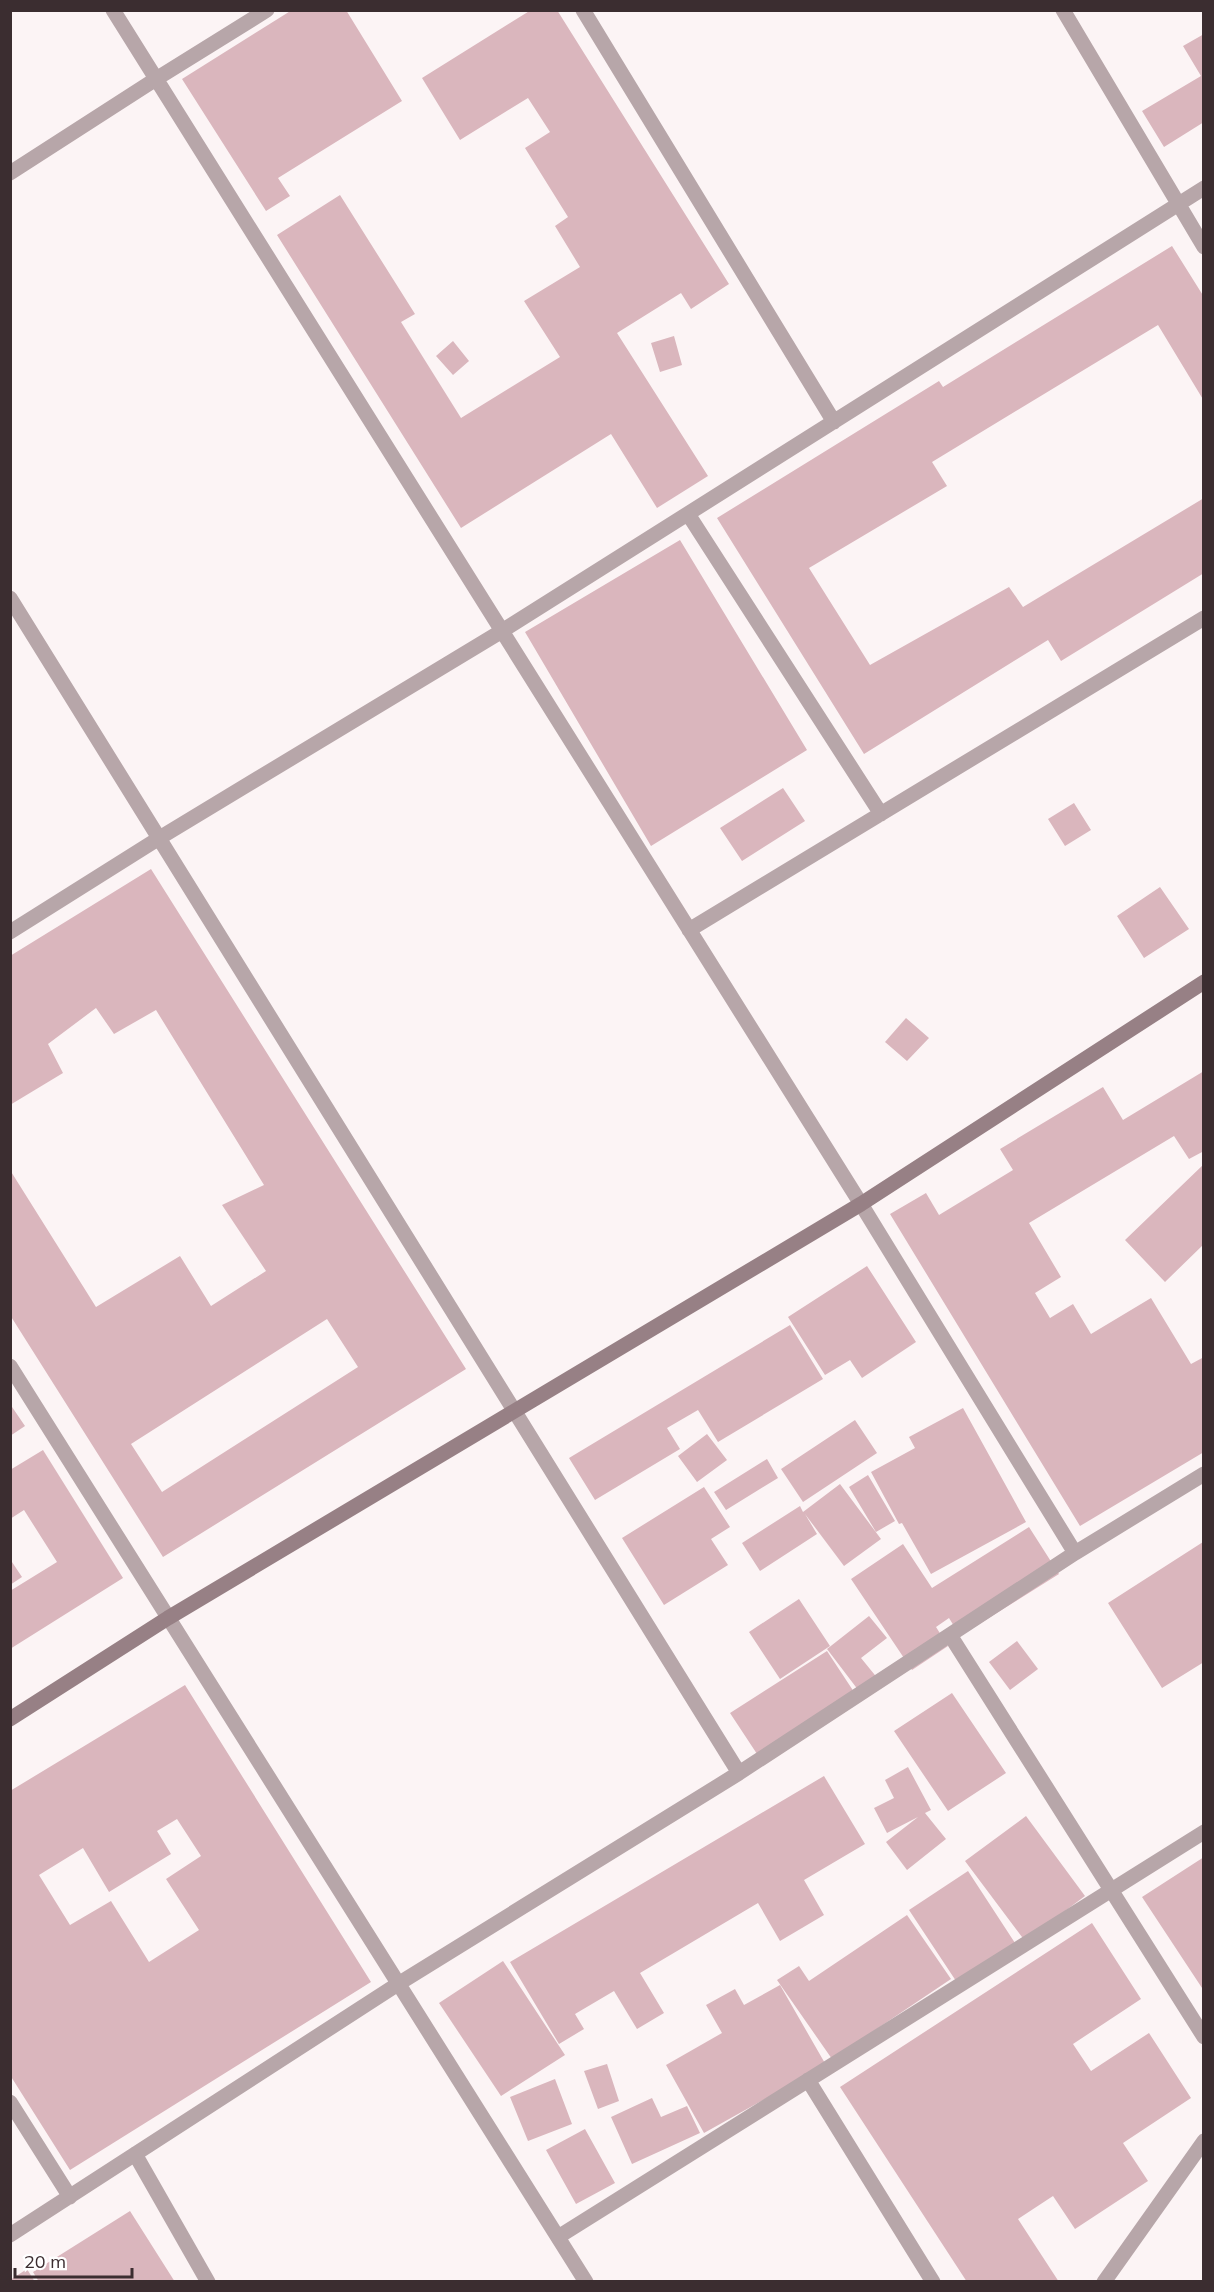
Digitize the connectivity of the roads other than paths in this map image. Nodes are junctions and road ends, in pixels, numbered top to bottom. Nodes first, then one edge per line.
1 (113, 10) edge
2 (267, 10) edge
3 (583, 10) edge
4 (1063, 10) edge
5 (156, 79) junction
6 (10, 173) edge
7 (1203, 188) edge
8 (1178, 205) junction
9 (1203, 248) edge
10 (834, 422) junction
11 (688, 514) junction
12 (10, 598) edge
13 (1203, 618) edge
14 (502, 631) junction
15 (881, 814) junction
16 (160, 837) junction
17 (690, 930) junction
18 (10, 932) edge
19 (1203, 982) edge
20 (861, 1203) junction
21 (10, 1366) edge
22 (513, 1411) junction
23 (1203, 1475) edge
24 (1075, 1553) junction
25 (168, 1618) junction
26 (950, 1635) junction
27 (10, 1719) edge
28 (739, 1773) junction
29 (1203, 1833) edge
30 (1111, 1890) junction
31 (398, 1984) junction
32 (1203, 2037) edge
33 (808, 2080) junction
34 (10, 2102) edge
35 (1203, 2141) edge
36 (135, 2154) junction
37 (70, 2198) junction
38 (10, 2235) edge
39 (558, 2237) junction
40 (208, 2282) edge
41 (586, 2282) edge
42 (933, 2282) edge
43 (1104, 2282) edge

1 - 5 street
2 - 5 street
3 - 10 street
4 - 8 street
5 - 6 street
5 - 14 street
7 - 8 street
8 - 9 street
8 - 10 street
10 - 11 street
11 - 14 street
11 - 15 street
12 - 16 street
13 - 15 street
14 - 16 street
14 - 17 street
15 - 17 street
16 - 18 street
16 - 22 street
17 - 20 street
19 - 20 main road
20 - 22 main road
20 - 24 street
21 - 25 street
22 - 25 main road
22 - 28 street
23 - 24 street
24 - 26 street
25 - 27 main road
25 - 31 street
26 - 28 street
26 - 30 street
28 - 31 street
29 - 30 street
30 - 32 street
30 - 33 street
31 - 36 street
31 - 39 street
33 - 39 street
33 - 42 street
34 - 37 street
35 - 43 street
36 - 37 street
36 - 40 street
37 - 38 street
39 - 41 street

